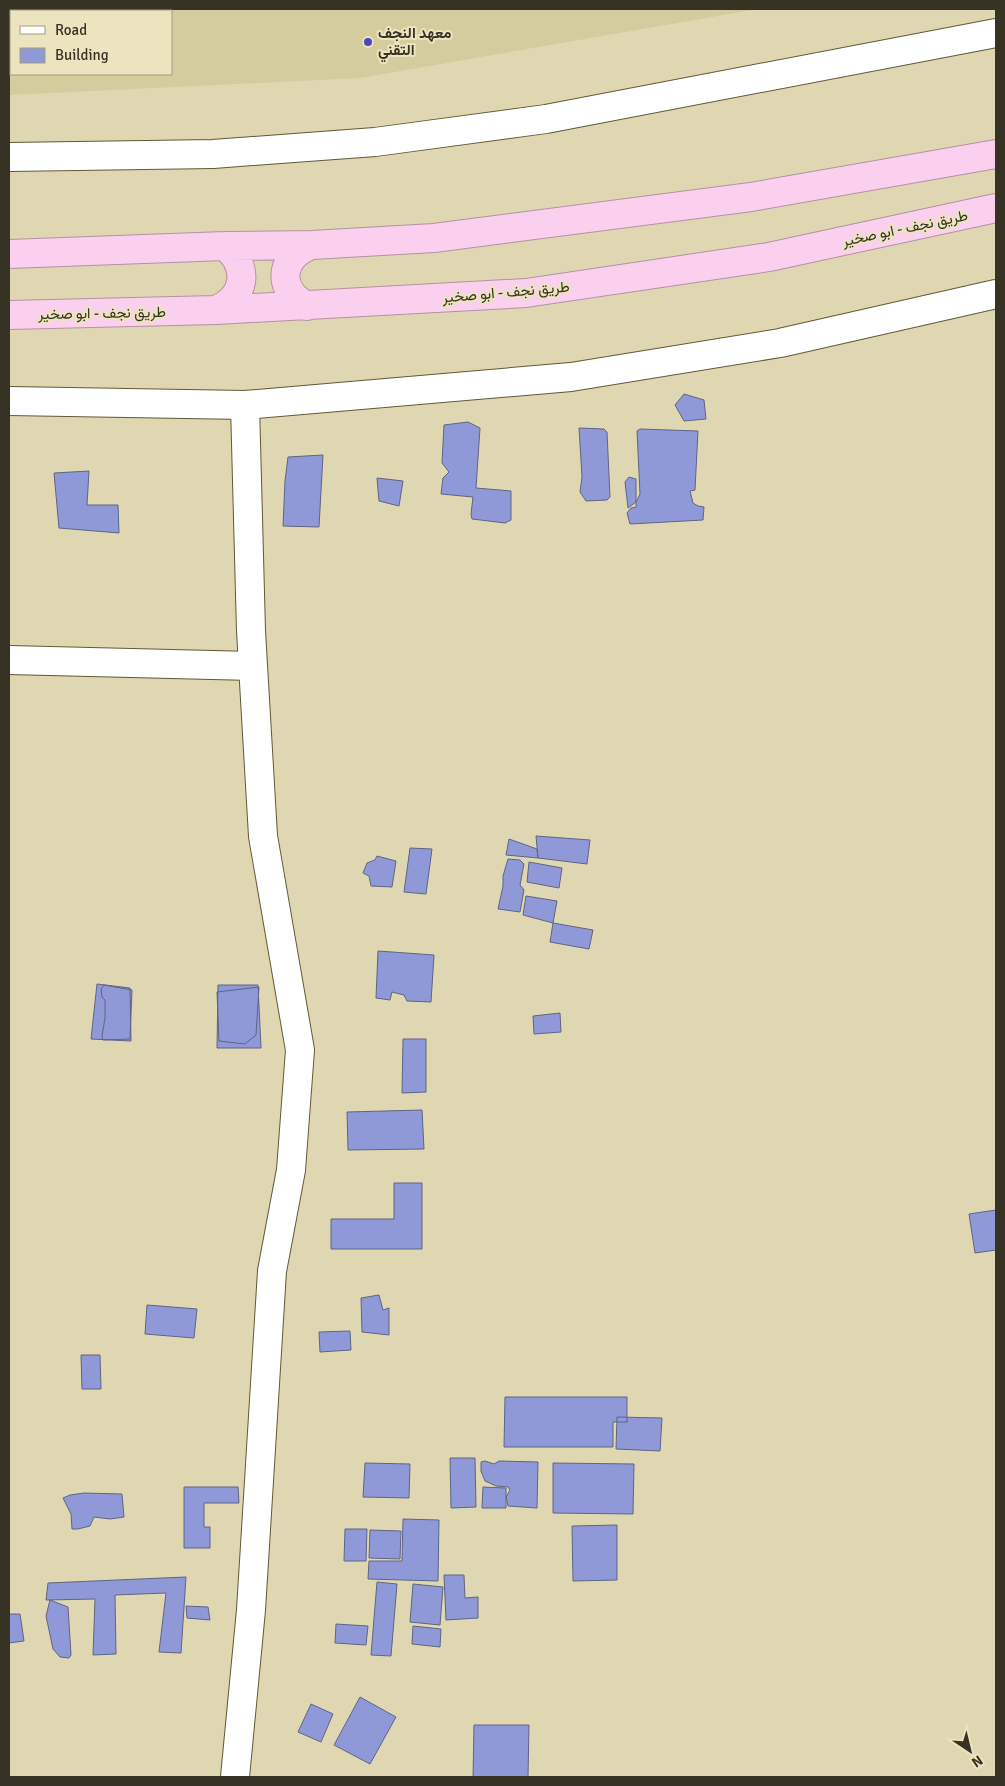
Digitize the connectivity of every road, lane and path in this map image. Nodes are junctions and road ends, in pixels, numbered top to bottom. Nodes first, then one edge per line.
1 (996, 33) edge
2 (996, 154) edge
3 (9, 157) edge
4 (996, 208) edge
5 (312, 245) junction
6 (225, 246) junction
7 (9, 254) edge
8 (996, 294) edge
9 (308, 306) junction
10 (216, 310) junction
11 (9, 315) edge
12 (9, 401) edge
13 (245, 405) junction
14 (9, 660) edge
15 (253, 666) junction
16 (235, 1777) edge

1 - 3 main road
2 - 5 highway
4 - 9 highway, طريق نجف - ابو صخير
5 - 6 highway
5 - 9 highway
6 - 7 highway
6 - 10 highway
8 - 13 main road
9 - 10 highway, طريق نجف - ابو صخير
10 - 11 highway, طريق نجف - ابو صخير
12 - 13 main road
13 - 15 main road
14 - 15 main road
15 - 16 main road

